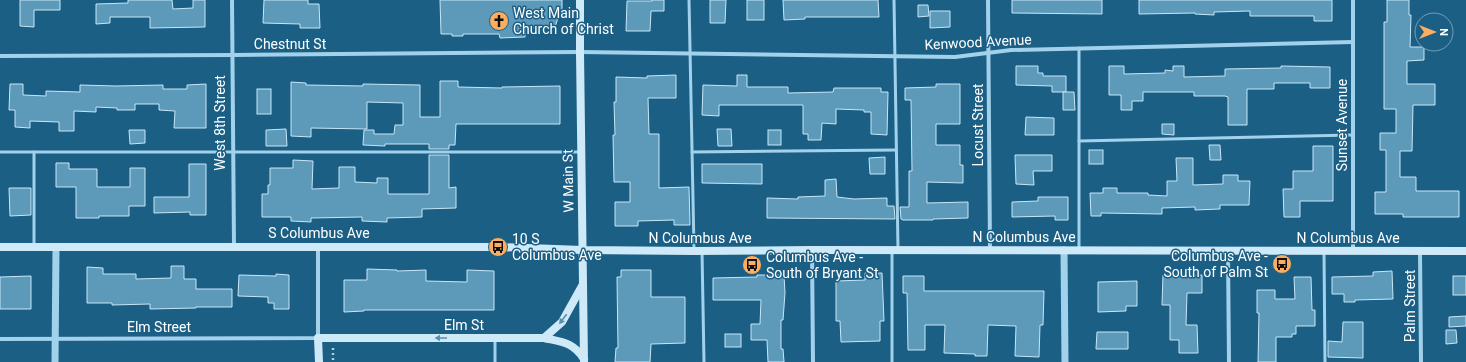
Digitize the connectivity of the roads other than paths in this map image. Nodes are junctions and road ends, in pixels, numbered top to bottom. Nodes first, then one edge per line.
1 (232, 0) edge
2 (580, 0) edge
3 (689, 0) edge
4 (894, 0) edge
5 (988, 0) edge
6 (1353, 0) edge
7 (1353, 42) junction
8 (1079, 48) junction
9 (580, 52) junction
10 (988, 53) junction
11 (690, 54) junction
12 (233, 55) junction
13 (0, 56) edge
14 (895, 56) junction
15 (1353, 135) junction
16 (1079, 141) junction
17 (896, 150) junction
18 (0, 152) edge
19 (34, 152) junction
20 (233, 152) junction
21 (581, 152) junction
22 (692, 152) junction
23 (0, 246) edge
24 (34, 246) junction
25 (234, 246) junction
26 (318, 246) junction
27 (56, 247) junction
28 (582, 250) junction
29 (812, 250) junction
30 (895, 250) junction
31 (990, 250) junction
32 (1064, 250) junction
33 (1079, 250) junction
34 (1353, 250) junction
35 (698, 251) junction
36 (1324, 251) junction
37 (1420, 251) junction
38 (1466, 251) edge
39 (1228, 252) junction
40 (583, 286) junction
41 (318, 338) junction
42 (495, 338) junction
43 (544, 338) junction
44 (0, 339) edge
45 (55, 339) junction
46 (584, 361) edge
47 (55, 362) edge
48 (319, 362) edge
49 (495, 362) edge
50 (704, 362) edge
51 (812, 362) edge
52 (892, 362) edge
53 (1065, 362) edge
54 (1229, 362) edge
55 (1325, 362) edge
56 (1421, 362) edge

1 - 12 street, West 8th Street
2 - 9 main road, W Main St
3 - 11 lane
4 - 14 lane
5 - 10 street, Locust Street
6 - 7 street, Sunset Avenue
7 - 8 street, Kenwood Avenue
7 - 15 street, Sunset Avenue
8 - 10 street, Kenwood Avenue
8 - 16 lane
9 - 11 street, Kenwood Avenue
9 - 12 street, Chestnut St
9 - 21 main road, W Main St
10 - 14 street, Kenwood Avenue
10 - 31 street, Locust Street
11 - 14 street, Kenwood Avenue
11 - 22 lane
12 - 13 street, Chestnut St
12 - 20 street, West 8th Street
14 - 17 lane
15 - 16 lane
15 - 34 street, Sunset Avenue
16 - 33 lane
17 - 22 lane
17 - 30 lane
18 - 19 lane
19 - 20 lane
19 - 24 lane
20 - 21 lane
20 - 25 street, West 8th Street
21 - 28 main road, W Main St
22 - 35 lane
23 - 24 main road, S Columbus Ave
24 - 27 main road, S Columbus Ave
25 - 26 main road, S Columbus Ave
25 - 27 main road, S Columbus Ave
26 - 28 main road, S Columbus Ave
26 - 41 street
27 - 45 street
28 - 35 main road, N Columbus Ave
28 - 40 main road, W Main St
29 - 30 main road, N Columbus Ave
29 - 35 main road, N Columbus Ave
29 - 51 street
30 - 31 main road, N Columbus Ave
30 - 52 lane
31 - 32 main road, N Columbus Ave
32 - 33 main road, N Columbus Ave
32 - 53 street
33 - 39 main road, N Columbus Ave
34 - 36 main road, N Columbus Ave
34 - 37 main road, N Columbus Ave
35 - 50 lane
36 - 39 main road, N Columbus Ave
36 - 55 lane
37 - 38 main road, N Columbus Ave
37 - 56 street, Palm Street
39 - 54 street
40 -> 43 main road
40 - 46 main road, W Main St
42 -> 41 main road, Elm St
41 - 45 street, Elm Street
41 - 48 main road
42 - 43 main road, Elm St
42 - 49 lane
43 - 46 main road, Elm St
44 - 45 street, Elm Street
45 - 47 street

